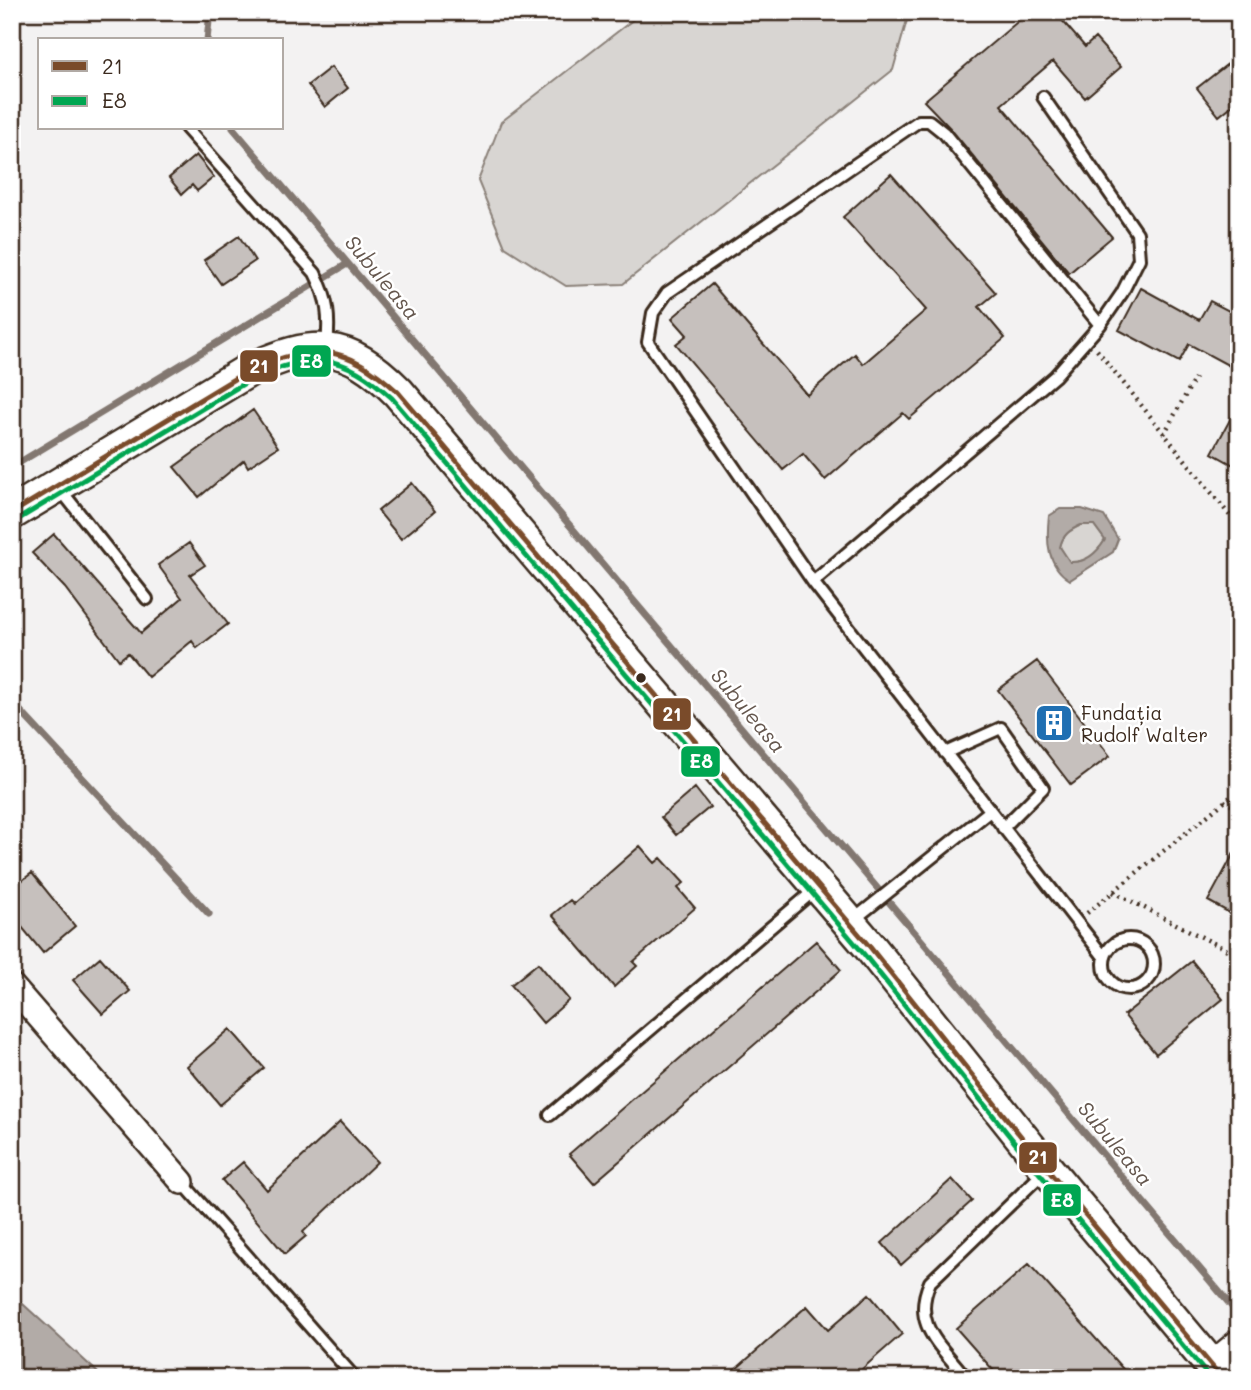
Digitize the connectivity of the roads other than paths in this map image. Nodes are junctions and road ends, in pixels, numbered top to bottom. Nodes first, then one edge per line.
1 (1043, 97) dead end
2 (188, 130) edge
3 (1100, 325) junction
4 (327, 350) junction
5 (57, 486) junction
6 (12, 513) edge
7 (813, 582) junction
8 (147, 599) dead end
9 (945, 753) junction
10 (990, 811) junction
11 (1003, 828) junction
12 (819, 886) junction
13 (855, 919) junction
14 (1104, 957) junction
15 (12, 986) edge
16 (550, 1115) dead end
17 (1047, 1169) junction
18 (183, 1182) joint
19 (1237, 1342) edge
20 (1217, 1371) edge
21 (355, 1378) edge
22 (966, 1378) edge

1 - 3 lane
2 - 4 lane
3 - 7 lane
3 - 7 lane
4 - 5 street
4 - 12 street
5 - 6 street
5 - 8 lane
7 - 9 lane
9 - 10 lane
9 - 11 lane
10 - 11 lane
10 - 13 lane
11 - 14 lane
12 - 13 street
12 - 16 lane
13 - 17 street
14 - 14 lane
15 - 18 street
17 - 20 street
17 - 22 lane
18 - 21 lane
19 - 20 street

